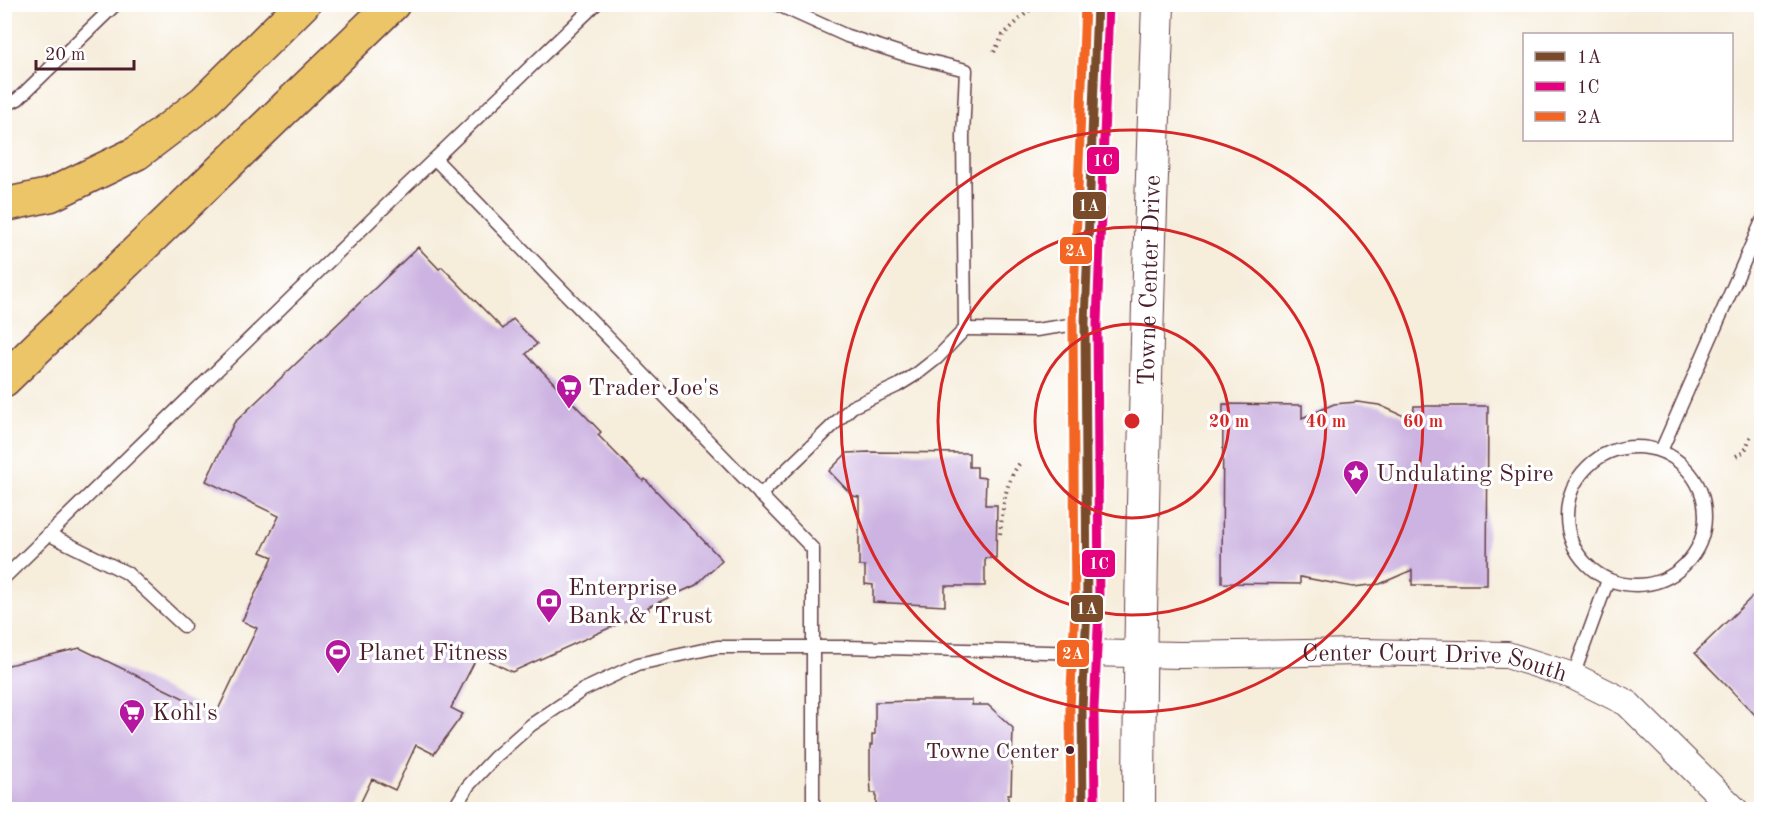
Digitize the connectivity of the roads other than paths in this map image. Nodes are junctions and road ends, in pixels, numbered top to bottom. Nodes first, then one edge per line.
1 (117, 4) edge
2 (303, 4) edge
3 (393, 4) edge
4 (596, 4) edge
5 (776, 4) edge
6 (1096, 4) edge
7 (1158, 4) edge
8 (4, 106) edge
9 (435, 159) junction
10 (4, 205) edge
11 (1761, 220) edge
12 (1085, 323) junction
13 (965, 329) junction
14 (4, 380) edge
15 (1661, 451) junction
16 (760, 495) junction
17 (48, 534) junction
18 (4, 578) edge
19 (1608, 580) junction
20 (184, 626) dead end
21 (814, 648) junction
22 (1085, 653) junction
23 (1140, 654) junction
24 (1573, 676) junction
25 (453, 810) edge
26 (813, 810) edge
27 (1083, 810) edge
28 (1139, 810) edge
29 (1735, 810) edge

1 - 8 lane
2 - 10 highway
3 - 14 highway
4 - 9 lane
5 - 13 lane
6 - 12 street
7 - 23 street, Towne Center Drive
9 - 16 lane
9 - 17 lane
11 - 15 lane
12 - 13 lane
12 - 22 street
13 - 16 lane
15 - 19 lane
15 - 19 lane
16 - 21 lane
17 - 18 lane
17 - 20 lane
19 - 24 lane
21 - 22 lane
21 - 25 lane
21 - 26 lane
22 - 23 street, Center Court Drive South
22 - 27 street
23 - 24 street, Center Court Drive South
23 - 28 street, Towne Center Drive
24 - 29 street, Center Court Drive South

